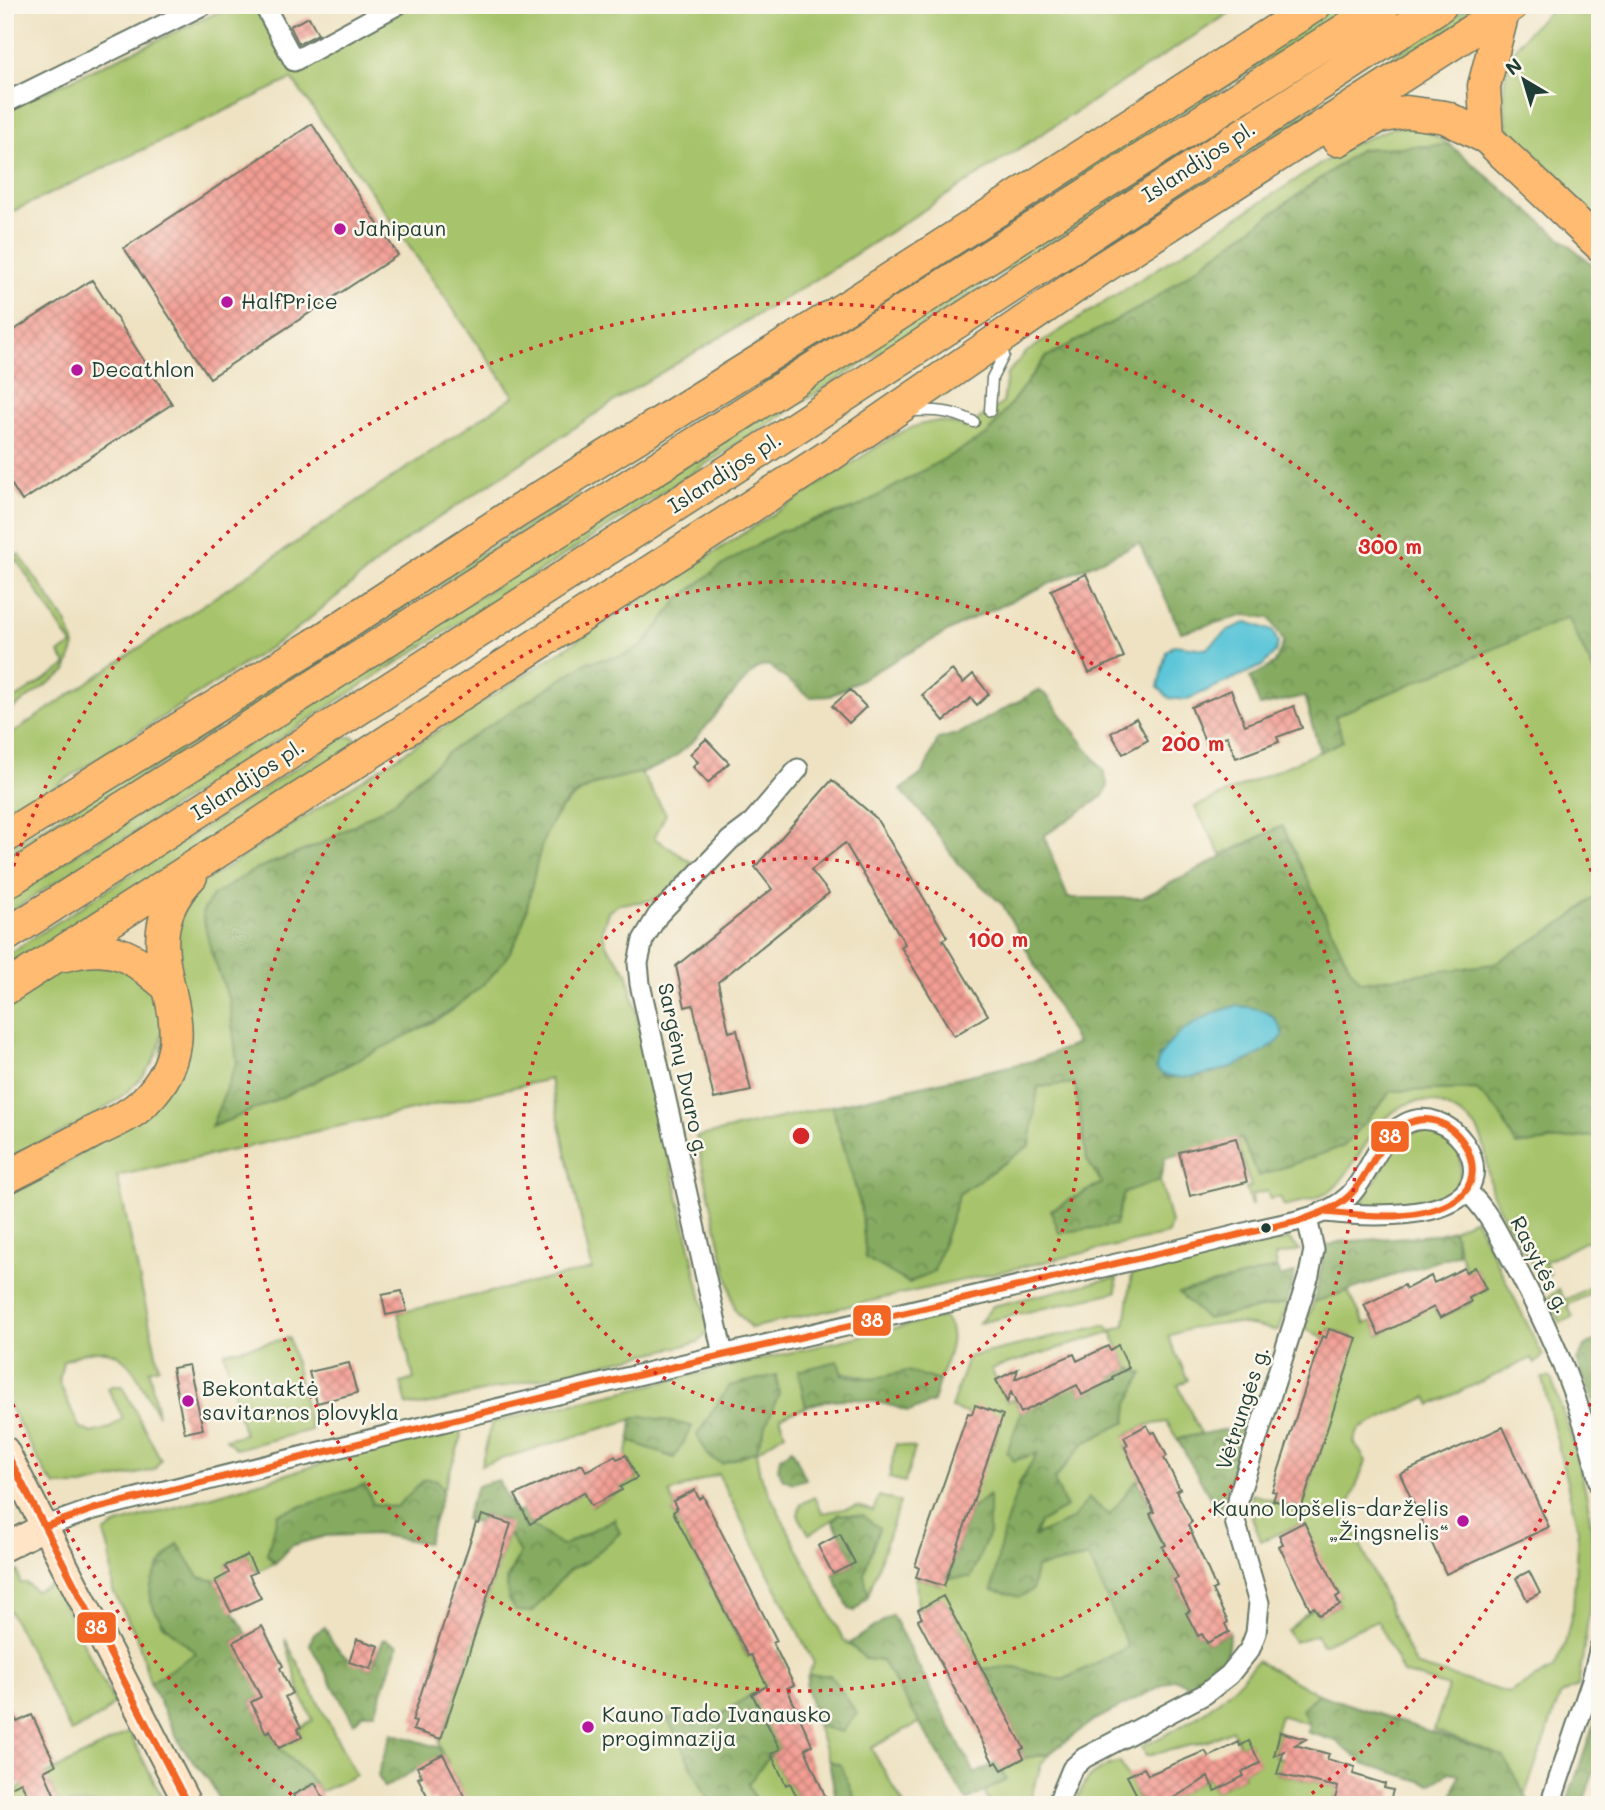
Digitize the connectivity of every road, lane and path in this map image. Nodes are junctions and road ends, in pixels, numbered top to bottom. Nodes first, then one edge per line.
1 (203, 5) edge
2 (264, 5) edge
3 (397, 5) edge
4 (1278, 5) edge
5 (1315, 5) edge
6 (1384, 5) edge
7 (1441, 5) edge
8 (1510, 6) edge
9 (5, 103) edge
10 (1487, 138) junction
11 (1600, 245) edge
12 (1099, 270) junction
13 (856, 302) junction
14 (914, 349) junction
15 (1004, 355) junction
16 (889, 380) junction
17 (913, 411) junction
18 (990, 411) dead end
19 (975, 422) dead end
20 (783, 436) junction
21 (829, 456) junction
22 (515, 513) junction
23 (507, 563) junction
24 (798, 769) dead end
25 (5, 837) edge
26 (204, 862) junction
27 (5, 883) edge
28 (5, 936) edge
29 (51, 959) junction
30 (166, 985) junction
31 (5, 989) edge
32 (5, 1178) edge
33 (1467, 1191) junction
34 (1326, 1212) junction
35 (1307, 1217) junction
36 (723, 1354) junction
37 (5, 1450) edge
38 (1600, 1486) edge
39 (46, 1526) junction
40 (5, 1547) edge
41 (1600, 1647) edge
42 (188, 1805) edge
43 (1057, 1805) edge
44 (1550, 1805) edge

1 - 9 street
2 - 3 street
4 - 22 highway
5 - 13 highway
6 - 23 highway, Islandijos pl.
7 - 14 highway, Islandijos pl.
8 - 10 highway
8 - 12 highway
10 - 11 highway
10 - 15 highway
12 - 16 highway
12 - 21 highway
13 - 22 highway
13 - 23 highway
14 - 16 highway
14 - 20 highway, Islandijos pl.
15 - 17 highway
15 - 18 lane
16 - 20 highway
16 - 21 highway
17 - 19 lane
17 - 21 highway
20 - 28 highway, Islandijos pl.
21 - 26 highway
22 - 25 highway
23 - 27 highway, Islandijos pl.
24 - 36 street, Sargėnų Dvaro g.
26 - 29 highway
26 - 30 highway
29 - 30 highway
29 - 31 highway
30 - 32 highway
33 - 34 street
33 - 34 street
33 - 38 street, Rasytės g.
34 - 35 street
35 - 36 street
35 - 43 street, Vėtrungės g.
36 - 39 street
37 - 39 main road
39 - 40 main road
39 - 42 main road
41 - 44 street

